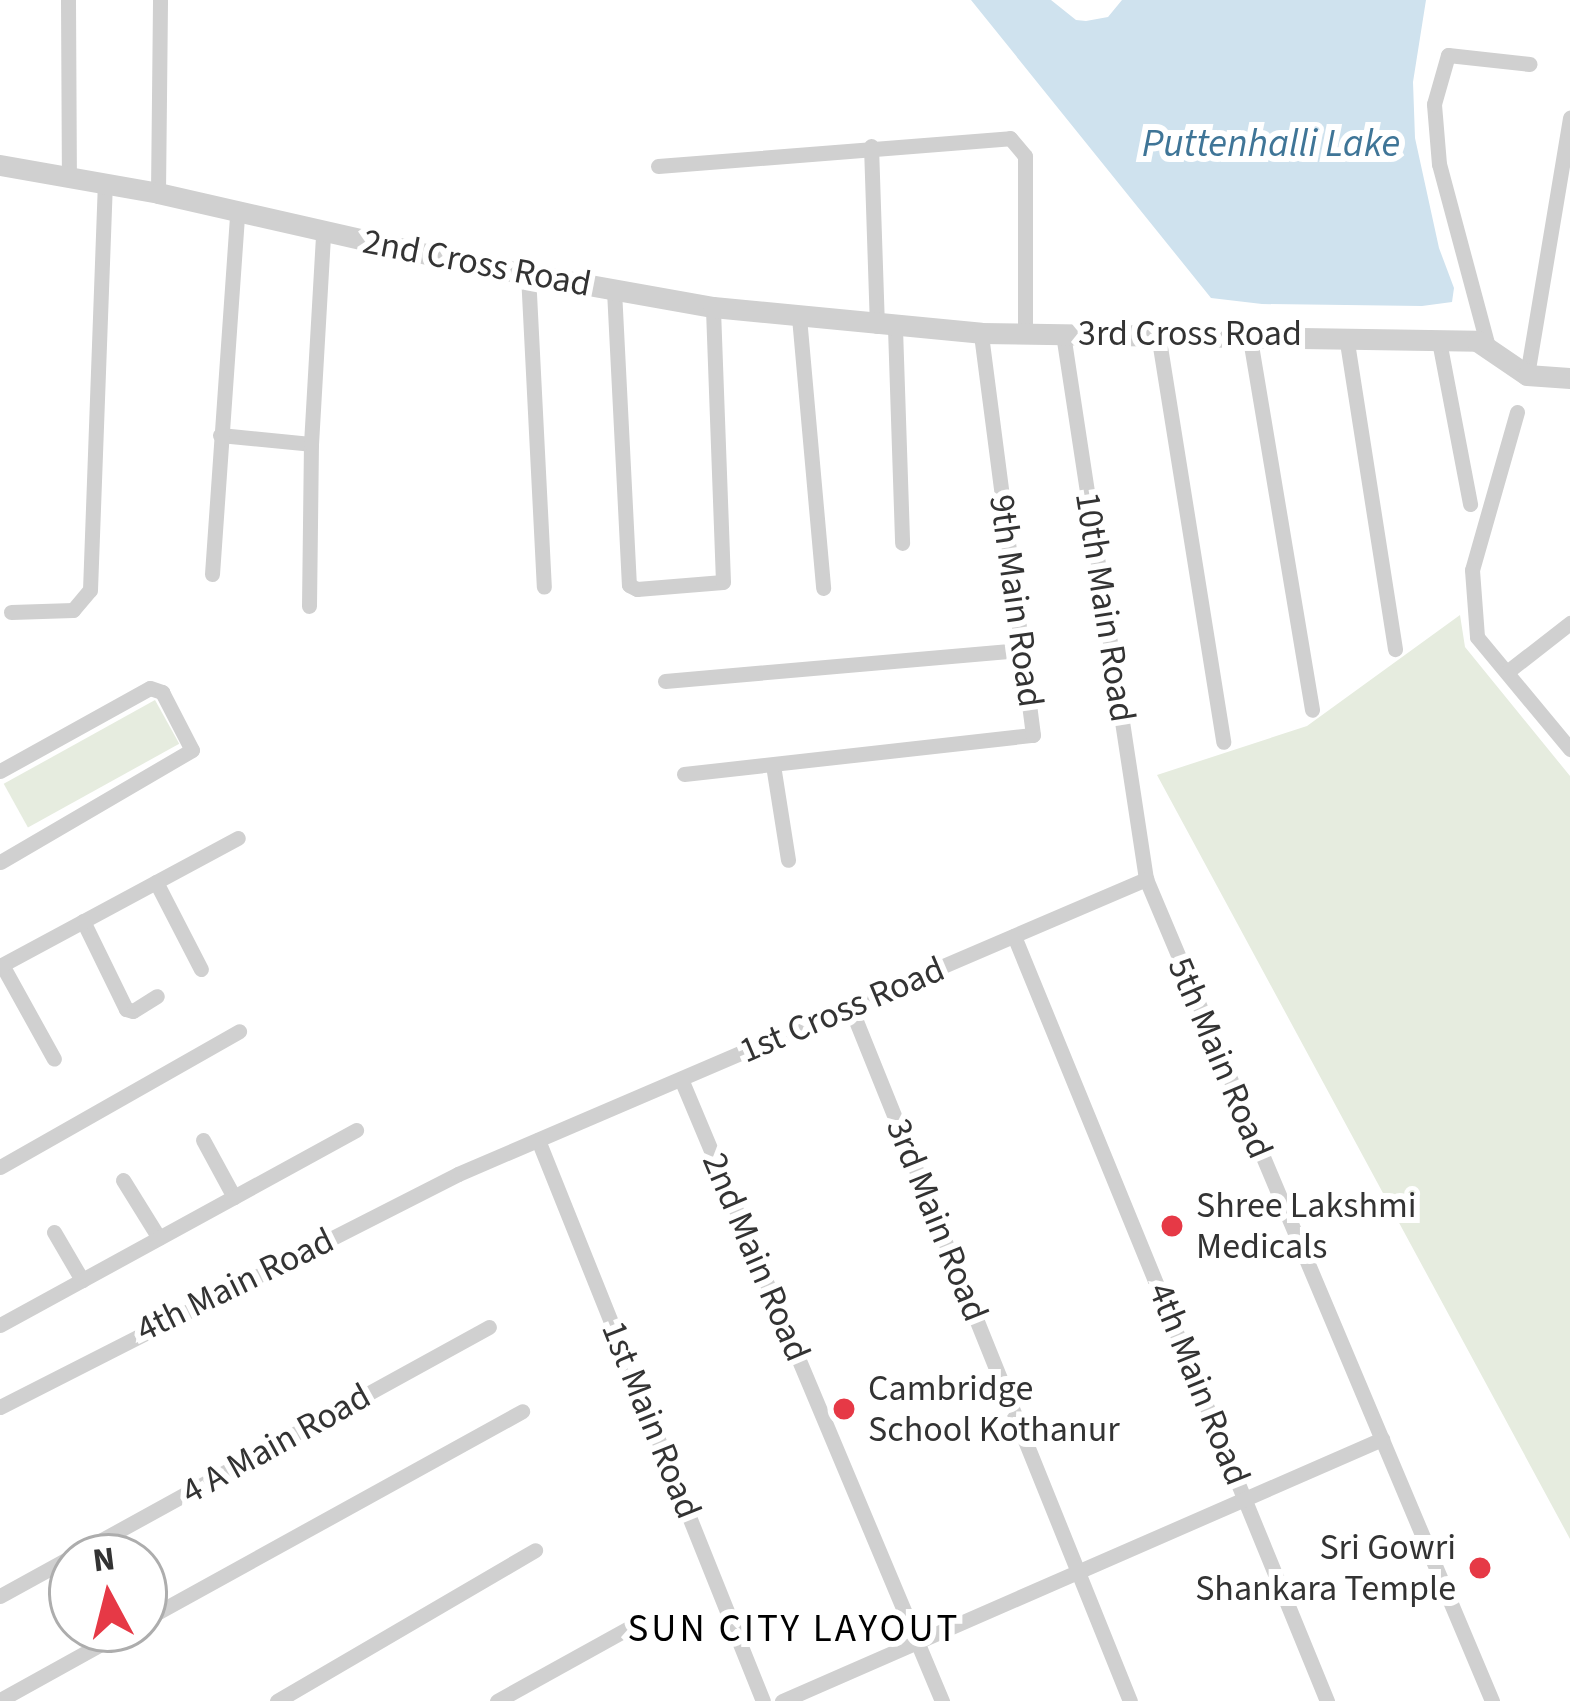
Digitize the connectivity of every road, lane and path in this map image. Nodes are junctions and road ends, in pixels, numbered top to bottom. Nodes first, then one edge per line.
1 (68, 0) edge
2 (160, 0) edge
3 (1530, 64) dead end
4 (1570, 118) edge
5 (871, 146) junction
6 (0, 166) edge
7 (658, 166) dead end
8 (69, 177) junction
9 (105, 183) junction
10 (158, 193) junction
11 (237, 213) junction
12 (323, 233) junction
13 (528, 274) junction
14 (614, 290) junction
15 (713, 307) junction
16 (799, 317) junction
17 (886, 327) junction
18 (982, 333) junction
19 (1025, 333) junction
20 (1063, 334) junction
21 (1158, 334) junction
22 (1249, 334) junction
23 (1346, 336) junction
24 (1439, 341) junction
25 (1487, 343) junction
26 (1527, 375) junction
27 (1570, 378) edge
28 (1517, 412) dead end
29 (220, 435) junction
30 (311, 444) junction
31 (1470, 505) dead end
32 (902, 542) dead end
33 (212, 574) dead end
34 (544, 587) dead end
35 (823, 588) dead end
36 (309, 606) dead end
37 (11, 612) dead end
38 (1570, 623) edge
39 (1395, 649) dead end
40 (1020, 650) junction
41 (1507, 672) junction
42 (665, 681) dead end
43 (1312, 710) dead end
44 (1222, 742) dead end
45 (1570, 749) edge
46 (773, 765) junction
47 (0, 771) edge
48 (684, 775) dead end
49 (238, 838) dead end
50 (788, 860) dead end
51 (0, 862) edge
52 (1146, 880) junction
53 (156, 882) junction
54 (83, 921) junction
55 (1014, 936) junction
56 (1, 965) edge
57 (201, 969) dead end
58 (158, 996) dead end
59 (850, 1006) junction
60 (239, 1031) dead end
61 (54, 1059) dead end
62 (681, 1079) junction
63 (356, 1130) dead end
64 (203, 1140) dead end
65 (538, 1140) junction
66 (0, 1167) edge
67 (123, 1180) dead end
68 (234, 1197) junction
69 (54, 1232) dead end
70 (159, 1238) junction
71 (82, 1280) junction
72 (2, 1320) edge
73 (489, 1327) dead end
74 (0, 1406) edge
75 (522, 1411) dead end
76 (1382, 1439) junction
77 (1246, 1498) junction
78 (535, 1550) dead end
79 (1080, 1570) junction
80 (0, 1596) edge
81 (168, 1607) edge
82 (627, 1629) dead end
83 (917, 1642) junction
84 (85, 1653) edge
85 (0, 1700) edge
86 (277, 1701) edge
87 (497, 1701) edge
88 (763, 1701) edge
89 (782, 1701) edge
90 (942, 1701) edge
91 (1130, 1701) edge
92 (1327, 1701) edge
93 (1492, 1701) edge

1 - 8 street
2 - 10 street
3 - 25 street
4 - 26 street
5 - 7 street
5 - 17 street
5 - 19 street
6 - 8 street, 2nd Cross Road
8 - 9 street, 2nd Cross Road
9 - 10 street, 2nd Cross Road
9 - 37 street
10 - 11 street, 2nd Cross Road
11 - 12 street, 2nd Cross Road
11 - 29 street
12 - 13 street, 2nd Cross Road
12 - 30 street
13 - 14 street, 2nd Cross Road
13 - 34 street
14 - 15 street, 2nd Cross Road
14 - 15 street
15 - 16 street, 2nd Cross Road
16 - 17 street, 3rd Cross Road
16 - 35 street
17 - 18 street, 3rd Cross Road
17 - 32 street
18 - 19 street, 3rd Cross Road
18 - 40 street, 9th Main Road
19 - 20 street, 3rd Cross Road
20 - 21 street, 3rd Cross Road
20 - 52 street, 10th Main Road
21 - 22 street, 3rd Cross Road
21 - 44 street
22 - 23 street, 3rd Cross Road
22 - 43 street
23 - 24 street, 3rd Cross Road
23 - 39 street
24 - 25 street, 3rd Cross Road
24 - 31 street
25 - 26 street
26 - 27 street
28 - 41 street
29 - 30 street
29 - 33 street
30 - 36 street
38 - 41 street
40 - 42 street
40 - 46 street, 9th Main Road
41 - 45 street
46 - 48 street, 9th Main Road
46 - 50 street
47 - 51 street
49 - 53 street
52 - 55 street, 1st Cross Road
52 - 76 street, 5th Main Road
53 - 54 street
53 - 57 street
54 - 56 street
54 - 58 street
55 - 59 street, 1st Cross Road
55 - 77 street, 4th Main Road
56 - 61 street
59 - 62 street, 1st Cross Road
59 - 79 street, 3rd Main Road
60 - 66 street
62 - 65 street, 1st Cross Road
62 - 83 street, 2nd Main Road
63 - 68 street
64 - 68 street
65 - 74 street, 4th Main Road
65 - 88 street, 1st Main Road
67 - 70 street
68 - 70 street
69 - 71 street
70 - 71 street
71 - 72 street
73 - 80 street, 4 A Main Road
75 - 81 street
76 - 77 street
76 - 93 street, 5th Main Road
77 - 79 street
77 - 92 street, 4th Main Road
78 - 86 street
79 - 83 street
79 - 91 street, 3rd Main Road
82 - 87 street
83 - 89 street
83 - 90 street, 2nd Main Road
84 - 85 street

